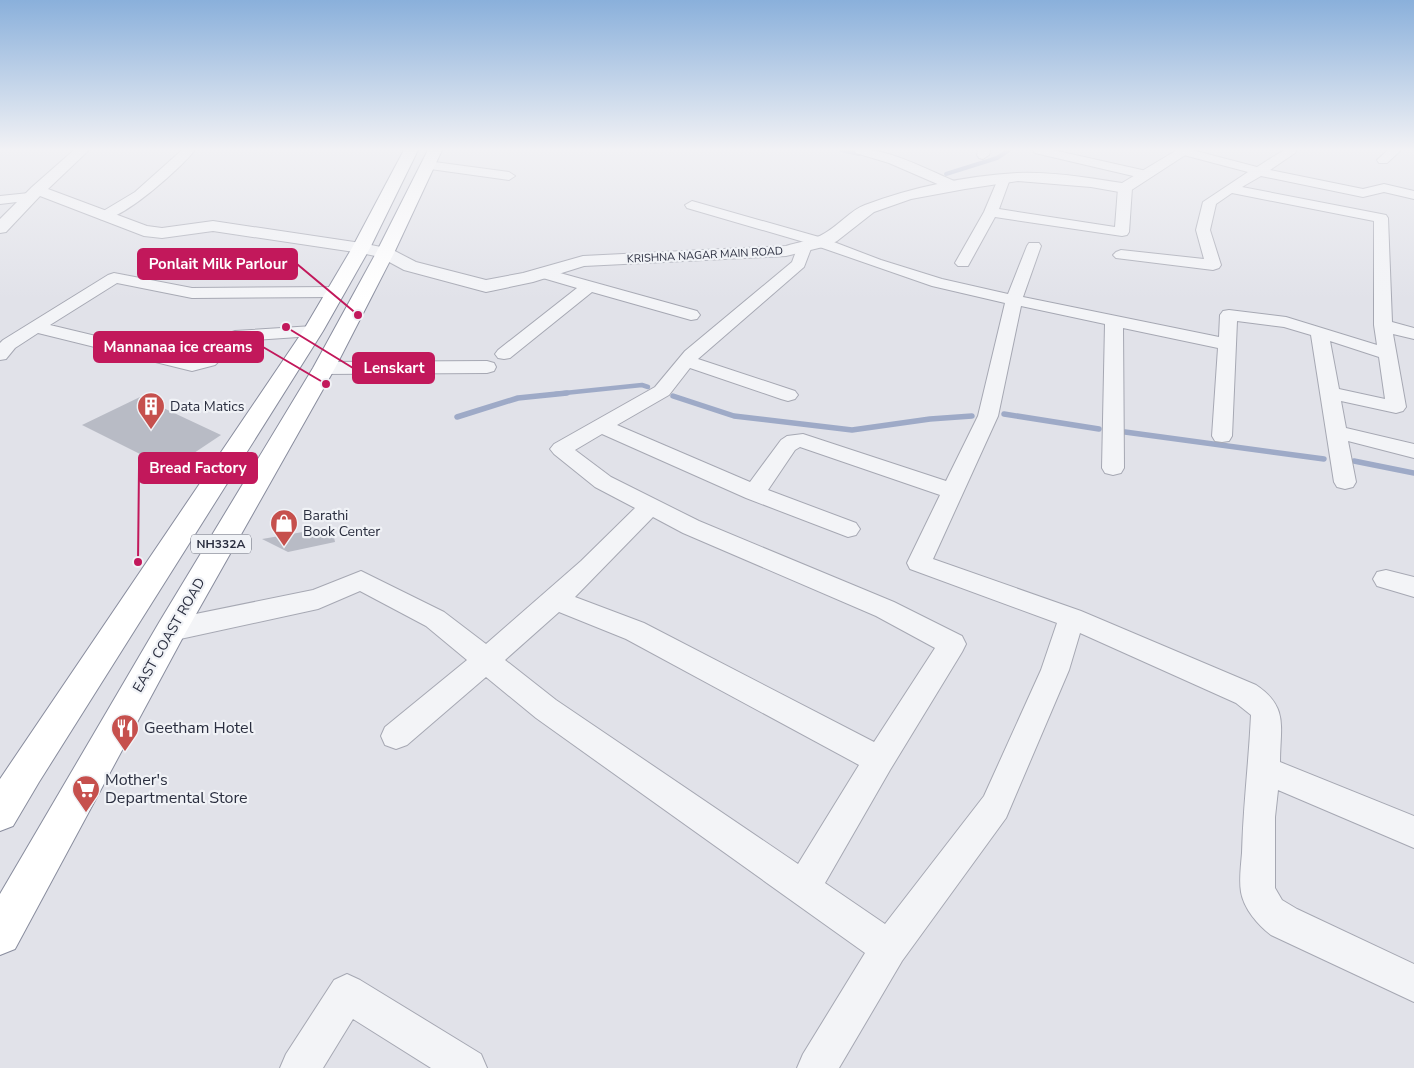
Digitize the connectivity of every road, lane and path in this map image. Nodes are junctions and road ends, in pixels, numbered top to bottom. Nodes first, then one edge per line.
1 (27, 200) edge
2 (52, 200) edge
3 (132, 200) edge
4 (400, 200) edge
5 (894, 200) edge
6 (996, 200) edge
7 (1124, 200) edge
8 (1213, 200) edge
9 (1286, 200) edge
10 (692, 205) dead end
11 (991, 212) junction
12 (105, 216) junction
13 (0, 228) edge
14 (813, 244) junction
15 (1034, 246) dead end
16 (373, 250) junction
17 (1121, 255) dead end
18 (963, 263) dead end
19 (542, 274) junction
20 (589, 287) junction
21 (336, 292) junction
22 (1014, 300) junction
23 (691, 315) dead end
24 (1114, 322) junction
25 (1384, 325) junction
26 (35, 327) junction
27 (312, 331) junction
28 (1319, 332) junction
29 (1414, 334) edge
30 (1227, 344) junction
31 (504, 354) dead end
32 (1388, 354) junction
33 (0, 355) edge
34 (686, 361) junction
35 (487, 367) dead end
36 (324, 368) junction
37 (1330, 393) junction
38 (788, 395) dead end
39 (601, 426) junction
40 (1336, 432) junction
41 (1222, 436) dead end
42 (1414, 451) edge
43 (1113, 468) dead end
44 (1345, 482) dead end
45 (953, 491) junction
46 (754, 493) junction
47 (650, 506) junction
48 (848, 529) dead end
49 (1386, 579) dead end
50 (1414, 587) edge
51 (554, 599) junction
52 (1072, 618) junction
53 (171, 630) junction
54 (486, 660) junction
55 (396, 736) dead end
56 (879, 760) junction
57 (1264, 770) junction
58 (13, 778) edge
59 (0, 813) edge
60 (1414, 832) edge
61 (803, 888) junction
62 (0, 934) edge
63 (889, 948) junction
64 (1414, 984) edge
65 (300, 1068) edge
66 (467, 1068) edge
67 (817, 1068) edge

1 - 13 street
2 - 12 street, KRISHNA NAGAR MAIN ROAD
3 - 12 street
4 - 16 highway, EAST COAST ROAD / NH332A
5 - 14 street, KRISHNA NAGAR MAIN ROAD
6 - 11 street
7 - 11 street
8 - 17 street
9 - 25 street
10 - 14 street
11 - 18 street
12 - 16 street, KRISHNA NAGAR MAIN ROAD
14 - 19 street, KRISHNA NAGAR MAIN ROAD
14 - 22 street
14 - 34 street
15 - 22 street
16 - 19 street, KRISHNA NAGAR MAIN ROAD
16 - 21 highway, EAST COAST ROAD / NH332A
16 - 36 highway, EAST COAST ROAD / NH332A
19 - 20 street
20 - 23 street
20 - 31 street
21 - 26 street
21 - 27 highway, EAST COAST ROAD / NH332A
22 - 24 street
22 - 45 street
24 - 30 street
24 - 43 street
25 - 29 street
25 - 32 street
26 - 27 street
26 - 33 street
27 - 58 highway, EAST COAST ROAD / NH332A
28 - 30 street
28 - 32 street
28 - 37 street
30 - 41 street
32 - 37 street
34 - 38 street
34 - 39 street
35 - 36 street
36 - 53 highway, EAST COAST ROAD / NH332A
37 - 40 street
39 - 46 street
39 - 47 street
40 - 42 street
40 - 44 street
45 - 46 street
45 - 52 street
46 - 48 street
47 - 51 street
47 - 56 street
49 - 50 street
51 - 54 street
51 - 56 street
52 - 57 street
52 - 63 street
53 - 54 street
53 - 62 highway, EAST COAST ROAD / NH332A
54 - 55 street
54 - 61 street
56 - 61 street
57 - 60 street
57 - 64 street
58 - 59 highway, EAST COAST ROAD / NH332A
61 - 63 street
63 - 67 street
65 - 66 street

